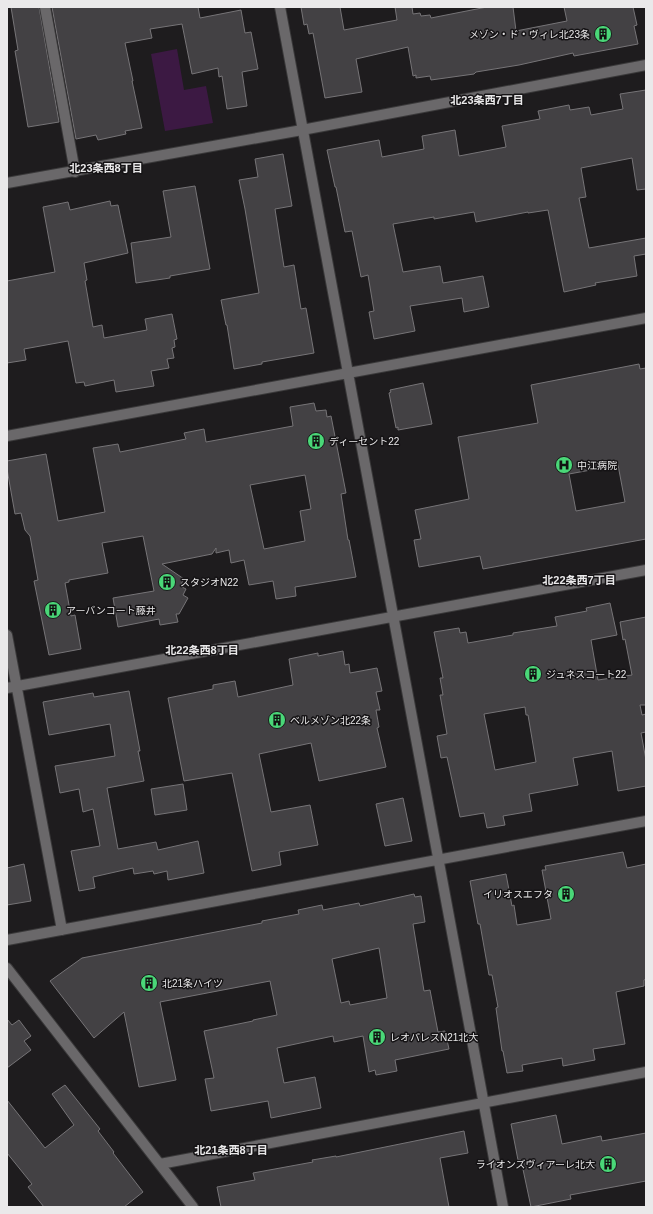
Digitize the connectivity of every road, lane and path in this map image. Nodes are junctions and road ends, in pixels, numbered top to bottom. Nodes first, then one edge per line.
1 (45, 7) edge
2 (280, 7) edge
3 (646, 65) edge
4 (302, 130) junction
5 (75, 172) junction
6 (7, 184) edge
7 (646, 318) edge
8 (348, 373) junction
9 (7, 436) edge
10 (646, 570) edge
11 (393, 617) junction
12 (7, 635) edge
13 (12, 687) edge
14 (646, 821) edge
15 (438, 860) junction
16 (62, 930) junction
17 (7, 940) edge
18 (7, 968) edge
19 (646, 1072) edge
20 (483, 1103) junction
21 (160, 1164) junction
22 (193, 1207) edge
23 (503, 1207) edge

1 - 5 street
2 - 4 street
3 - 4 street
4 - 5 street
4 - 8 street
5 - 6 street
7 - 8 street
8 - 9 street
8 - 11 street
10 - 11 street
11 - 13 street
11 - 15 street
12 - 13 street
13 - 16 street
14 - 15 street
15 - 16 street
15 - 20 street
16 - 17 street
18 - 21 street
19 - 20 street
20 - 21 street
20 - 23 street
21 - 22 street

